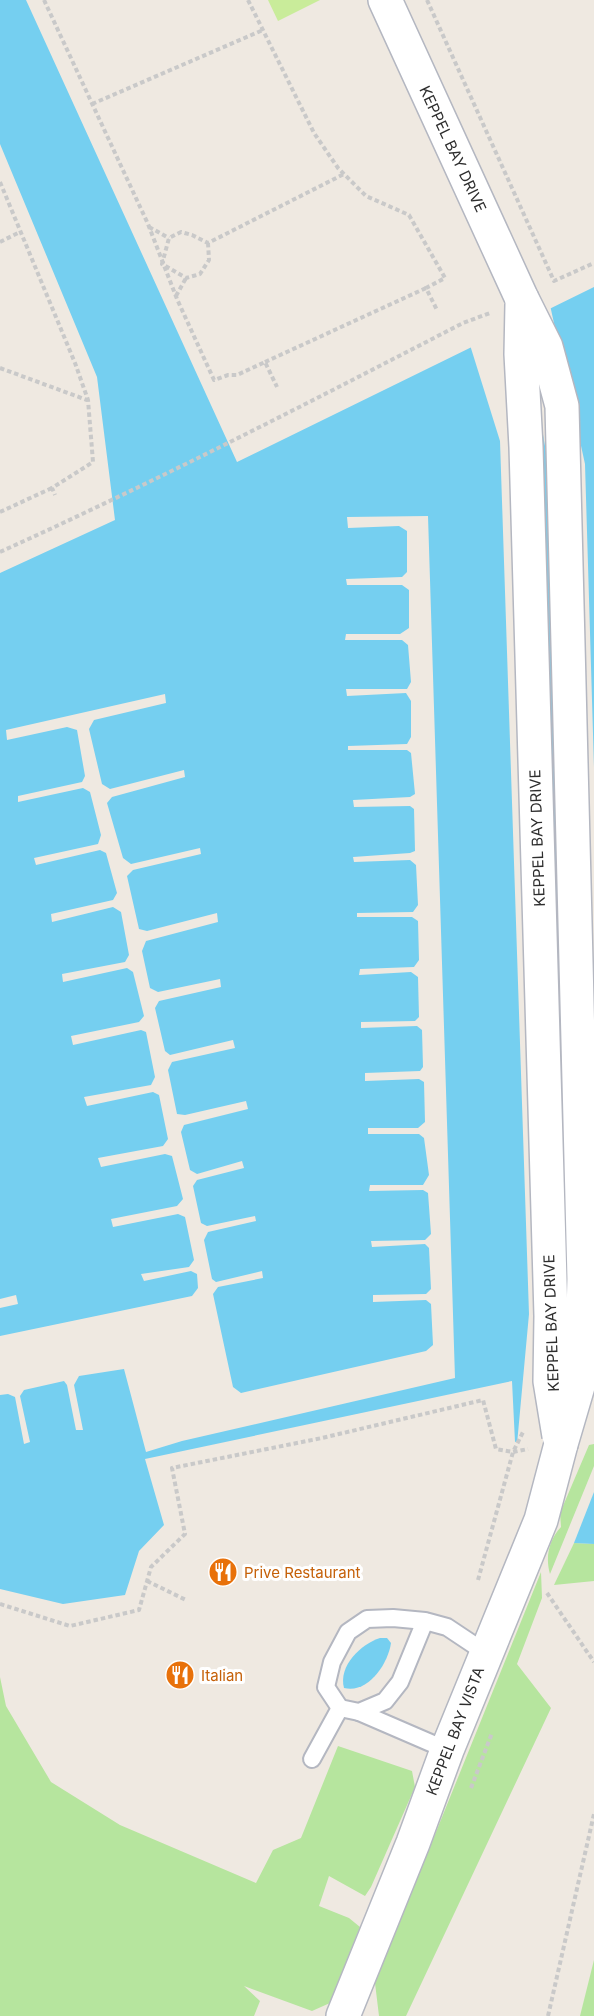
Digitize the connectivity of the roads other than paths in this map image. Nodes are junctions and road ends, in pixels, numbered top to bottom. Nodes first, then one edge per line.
1 (385, 0) edge
2 (561, 1444) joint
3 (425, 1621) junction
4 (486, 1653) junction
5 (340, 1708) junction
6 (359, 1712) junction
7 (447, 1750) junction
8 (312, 1759) dead end
9 (344, 2016) edge

1 - 2 street, KEPPEL BAY DRIVE, bridge
2 - 4 street, KEPPEL BAY VISTA
3 - 4 lane
3 - 5 lane
3 - 6 lane
4 - 7 street, KEPPEL BAY VISTA
5 - 6 lane
5 - 8 lane
6 - 7 lane
7 - 9 street, KEPPEL BAY VISTA

